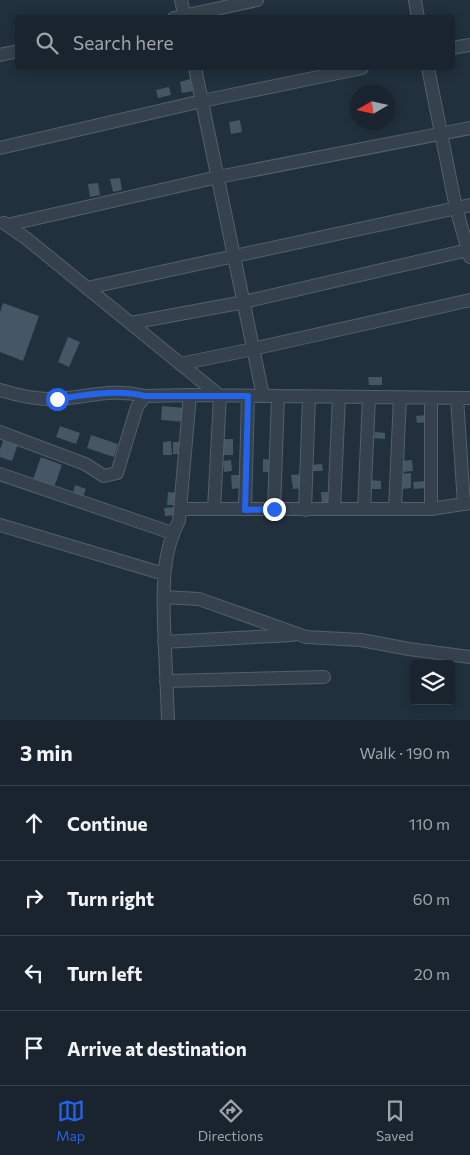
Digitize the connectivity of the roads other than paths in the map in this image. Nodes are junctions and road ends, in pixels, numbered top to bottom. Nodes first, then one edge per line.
1 (181, 0) edge
2 (257, 0) edge
3 (415, 0) edge
4 (181, 15) edge
5 (190, 15) edge
6 (418, 15) edge
7 (470, 45) edge
8 (455, 48) edge
9 (15, 52) edge
10 (0, 55) edge
11 (195, 70) edge
12 (352, 70) edge
13 (428, 70) edge
14 (202, 101) junction
15 (470, 128) edge
16 (441, 134) junction
17 (0, 148) edge
18 (218, 177) junction
19 (470, 205) edge
20 (456, 208) junction
21 (3, 223) edge
22 (469, 253) edge
23 (234, 256) junction
24 (87, 288) junction
25 (470, 300) edge
26 (244, 302) junction
27 (131, 323) junction
28 (254, 349) junction
29 (180, 364) junction
30 (0, 390) edge
31 (145, 396) junction
32 (190, 396) junction
33 (220, 396) junction
34 (248, 396) junction
35 (263, 396) junction
36 (278, 396) junction
37 (309, 396) junction
38 (339, 397) junction
39 (369, 397) junction
40 (400, 397) junction
41 (430, 398) junction
42 (457, 398) junction
43 (470, 398) edge
44 (0, 432) edge
45 (0, 474) edge
46 (467, 504) edge
47 (180, 509) junction
48 (214, 509) junction
49 (274, 509) junction
50 (245, 510) junction
51 (305, 510) junction
52 (334, 510) junction
53 (364, 510) junction
54 (395, 510) junction
55 (431, 510) junction
56 (0, 525) edge
57 (172, 533) junction
58 (164, 574) junction
59 (164, 597) junction
60 (295, 634) junction
61 (164, 642) junction
62 (470, 657) edge
63 (324, 677) dead end
64 (166, 681) junction
65 (168, 720) edge

1 - 4 street
2 - 5 street
3 - 6 street
7 - 8 street
9 - 10 street
11 - 14 street
12 - 14 street
13 - 16 street
14 - 17 street
14 - 18 street
15 - 16 street
16 - 18 street
16 - 20 street
18 - 21 street
18 - 23 street
19 - 20 street
20 - 22 street
20 - 23 street
21 - 24 street
22 - 26 street
23 - 24 street
23 - 26 street
24 - 27 street
25 - 28 street
26 - 27 street
26 - 28 street
27 - 29 street
28 - 29 street
28 - 35 street
29 - 33 street
30 - 31 street
31 - 32 street
31 - 44 street
32 - 33 street
32 - 47 street
33 - 34 street
33 - 48 street
34 - 35 street
34 - 50 street
35 - 36 street
36 - 37 street
36 - 49 street
37 - 38 street
37 - 51 street
38 - 39 street
38 - 52 street
39 - 40 street
39 - 53 street
40 - 41 street
40 - 54 street
41 - 42 street
41 - 55 street
42 - 43 street
42 - 46 street
45 - 57 street
46 - 55 street
47 - 48 street
47 - 57 street
48 - 50 street
49 - 50 street
49 - 51 street
51 - 52 street
52 - 53 street
53 - 54 street
54 - 55 street
56 - 58 street
57 - 58 street
58 - 59 street
59 - 60 street
59 - 61 street
60 - 61 street
60 - 62 street
61 - 64 street
63 - 64 street
64 - 65 street

